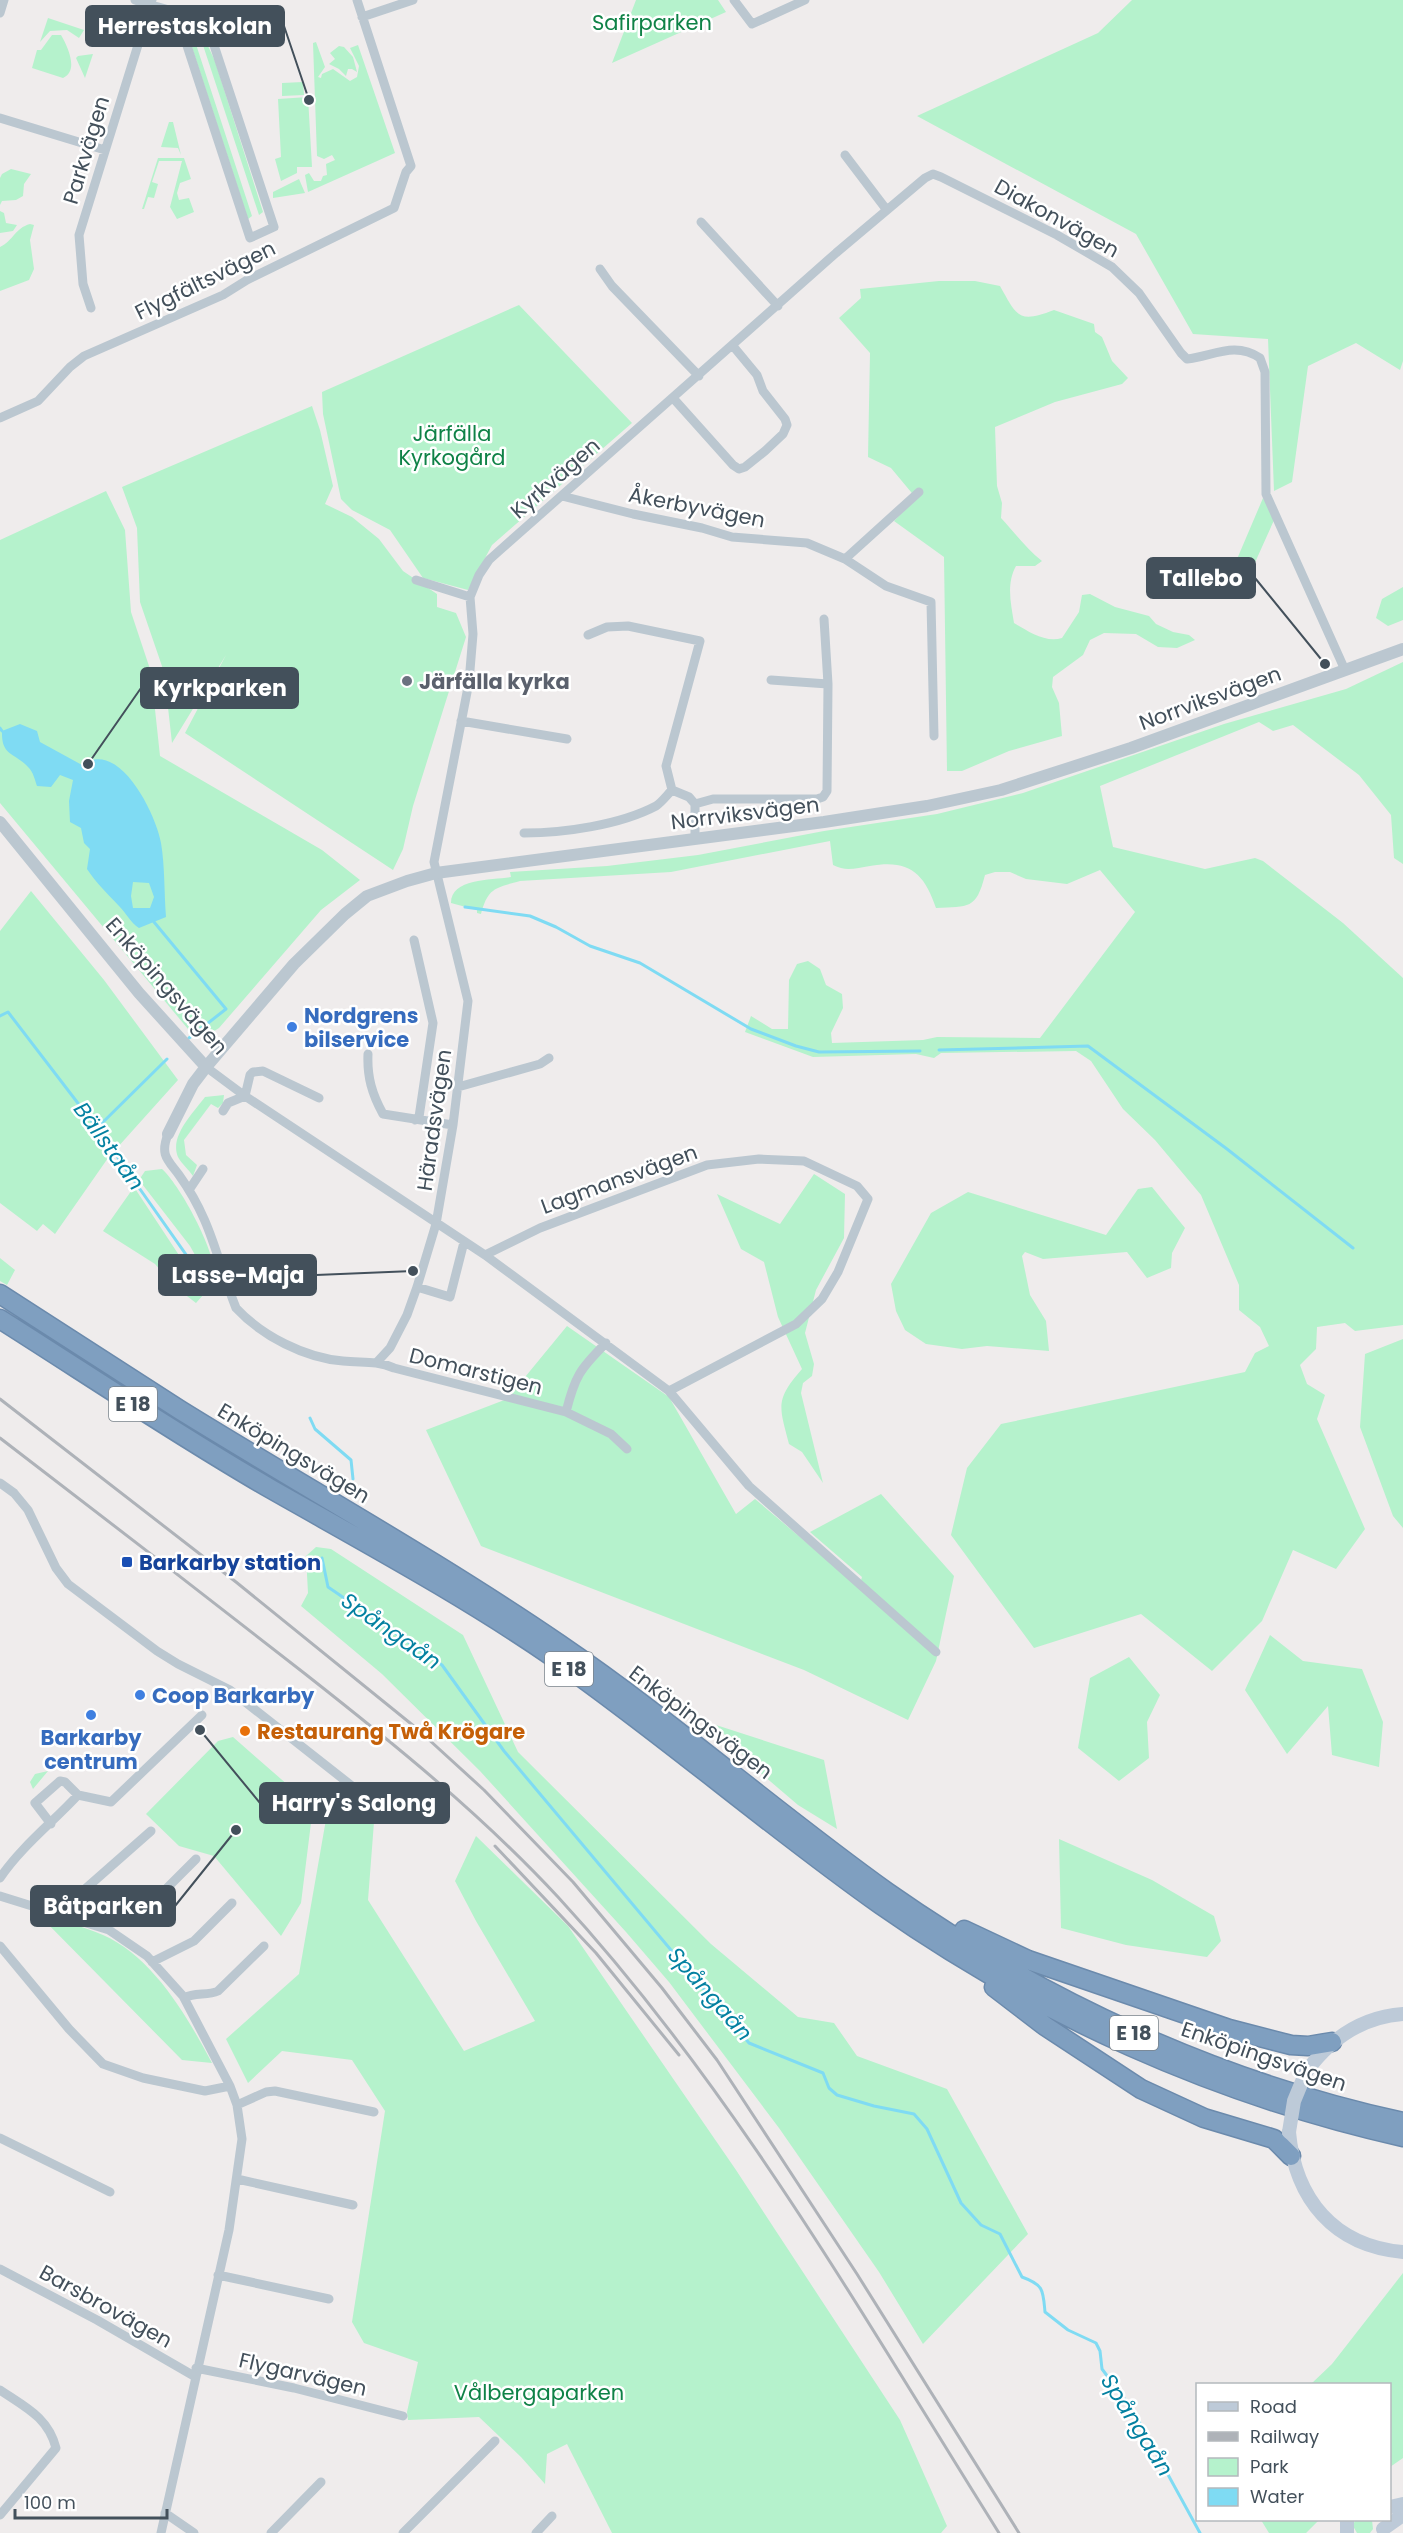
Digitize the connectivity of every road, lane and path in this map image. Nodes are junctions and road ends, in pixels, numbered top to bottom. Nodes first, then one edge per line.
1 (4, 0) edge
2 (135, 0) edge
3 (357, 0) edge
4 (413, 0) edge
5 (734, 0) edge
6 (805, 0) edge
7 (151, 2) edge
8 (176, 12) junction
9 (0, 13) edge
10 (363, 17) junction
11 (0, 118) edge
12 (105, 150) junction
13 (845, 155) dead end
14 (886, 209) junction
15 (702, 222) dead end
16 (600, 269) dead end
17 (778, 306) junction
18 (91, 308) dead end
19 (733, 346) junction
20 (699, 376) junction
21 (674, 398) junction
22 (0, 418) edge
23 (919, 492) dead end
24 (562, 496) junction
25 (845, 559) junction
26 (416, 580) dead end
27 (471, 597) junction
28 (824, 619) dead end
29 (588, 635) dead end
30 (1403, 649) edge
31 (1345, 670) junction
32 (771, 680) dead end
33 (828, 684) junction
34 (461, 721) junction
35 (933, 736) dead end
36 (567, 739) dead end
37 (672, 790) junction
38 (695, 804) junction
39 (0, 822) edge
40 (524, 834) dead end
41 (695, 838) junction
42 (436, 873) junction
43 (414, 940) dead end
44 (368, 1054) dead end
45 (549, 1058) dead end
46 (206, 1067) junction
47 (458, 1087) junction
48 (245, 1096) junction
49 (319, 1098) dead end
50 (223, 1111) dead end
51 (415, 1120) junction
52 (453, 1125) junction
53 (168, 1134) joint
54 (203, 1169) dead end
55 (189, 1190) junction
56 (436, 1224) junction
57 (464, 1242) junction
58 (486, 1255) junction
59 (417, 1287) junction
60 (0, 1294) edge
61 (0, 1319) edge
62 (606, 1343) junction
63 (378, 1361) junction
64 (669, 1391) junction
65 (566, 1412) junction
66 (627, 1449) dead end
67 (0, 1483) edge
68 (936, 1652) dead end
69 (202, 1715) dead end
70 (352, 1786) dead end
71 (78, 1796) junction
72 (51, 1824) junction
73 (151, 1831) dead end
74 (196, 1859) dead end
75 (0, 1878) edge
76 (889, 1893) junction
77 (0, 1896) edge
78 (232, 1903) dead end
79 (55, 1913) junction
80 (109, 1930) junction
81 (933, 1940) junction
82 (0, 1946) edge
83 (264, 1946) dead end
84 (152, 1962) junction
85 (184, 1998) junction
86 (1403, 2014) edge
87 (1332, 2042) junction
88 (230, 2086) junction
89 (237, 2105) junction
90 (374, 2112) dead end
91 (1403, 2122) edge
92 (0, 2138) edge
93 (1403, 2138) edge
94 (1291, 2156) junction
95 (237, 2179) junction
96 (110, 2192) dead end
97 (353, 2205) dead end
98 (1403, 2252) edge
99 (0, 2269) edge
100 (218, 2276) junction
101 (329, 2299) dead end
102 (195, 2372) junction
103 (0, 2390) edge
104 (403, 2416) dead end
105 (495, 2441) dead end
106 (321, 2482) dead end
107 (165, 2513) junction
108 (0, 2515) edge
109 (1403, 2515) edge
110 (552, 2516) dead end
111 (1382, 2527) edge
112 (161, 2533) edge
113 (194, 2533) edge
114 (271, 2533) edge
115 (403, 2533) edge
116 (536, 2533) edge

1 - 9 street
2 - 7 street
3 - 10 street
4 - 10 street
5 - 6 street
7 - 8 street
7 - 12 street, Parkvägen
8 - 8 street, Flygfältsvägen
10 - 22 street, Flygfältsvägen
11 - 12 street
12 - 18 street, Parkvägen
13 - 14 street
14 - 17 street, Kyrkvägen
14 - 31 street, Diakonvägen
15 - 17 street
16 - 20 street
17 - 19 street, Kyrkvägen
19 - 20 street, Kyrkvägen
19 - 21 street
20 - 21 street, Kyrkvägen
21 - 24 street, Kyrkvägen
23 - 25 street
24 - 25 street, Åkerbyvägen
24 - 27 street, Kyrkvägen
25 - 35 street, Åkerbyvägen
26 - 27 street
27 - 34 street, Kyrkvägen
28 - 33 street
29 - 37 street
30 - 31 street, Norrviksvägen
31 - 41 street, Norrviksvägen
32 - 33 street
33 - 38 street
34 - 36 street
34 - 42 street, Kyrkvägen
37 - 38 street
37 - 40 street
38 - 41 street
39 - 46 street, Enköpingsvägen
41 - 42 street, Norrviksvägen
42 - 46 street, Norrviksvägen
42 - 47 street, Häradsvägen
43 - 51 street
44 - 51 street
45 - 47 street
46 - 48 street, Enköpingsvägen
46 - 53 street, Norrviksvägen
47 - 52 street, Häradsvägen
48 - 49 street
48 - 50 street
48 - 56 street, Enköpingsvägen
51 - 52 street
52 - 56 street, Häradsvägen
53 - 55 street, Domarstigen
54 - 55 street
55 - 63 street, Domarstigen
56 - 57 street, Enköpingsvägen
56 - 59 street, Häradsvägen
57 - 58 street, Enköpingsvägen
57 - 59 street
58 - 62 street, Enköpingsvägen
58 - 64 street, Lagmansvägen
59 - 63 street, Häradsvägen
60 - 76 highway, Enköpingsvägen / E 18
61 - 81 highway, Enköpingsvägen / E 18
62 - 64 street, Enköpingsvägen
62 - 65 street, Domarstigen
63 - 65 street, Domarstigen
64 - 68 street, Enköpingsvägen
65 - 66 street, Domarstigen
67 - 70 street
69 - 71 street
71 - 72 street
71 - 72 street
72 - 75 street
73 - 79 street
74 - 80 street
76 - 87 highway
76 - 91 highway, Enköpingsvägen / E 18
77 - 79 street
78 - 84 street
79 - 80 street
80 - 84 street
81 - 93 highway, Enköpingsvägen / E 18
81 - 94 highway
82 - 88 street
83 - 85 street
84 - 85 street
85 - 88 street
86 - 87 main road
87 - 94 main road, bridge
88 - 89 street
89 - 90 street
89 - 95 street
92 - 96 street
94 - 98 main road
95 - 97 street
95 - 100 street
99 - 102 street, Barsbrovägen
100 - 101 street
100 - 102 street
102 - 104 street, Flygarvägen
102 - 107 street
103 - 108 street
105 - 115 street
106 - 114 street
107 - 112 street
107 - 113 street
109 - 111 main road
110 - 116 street

